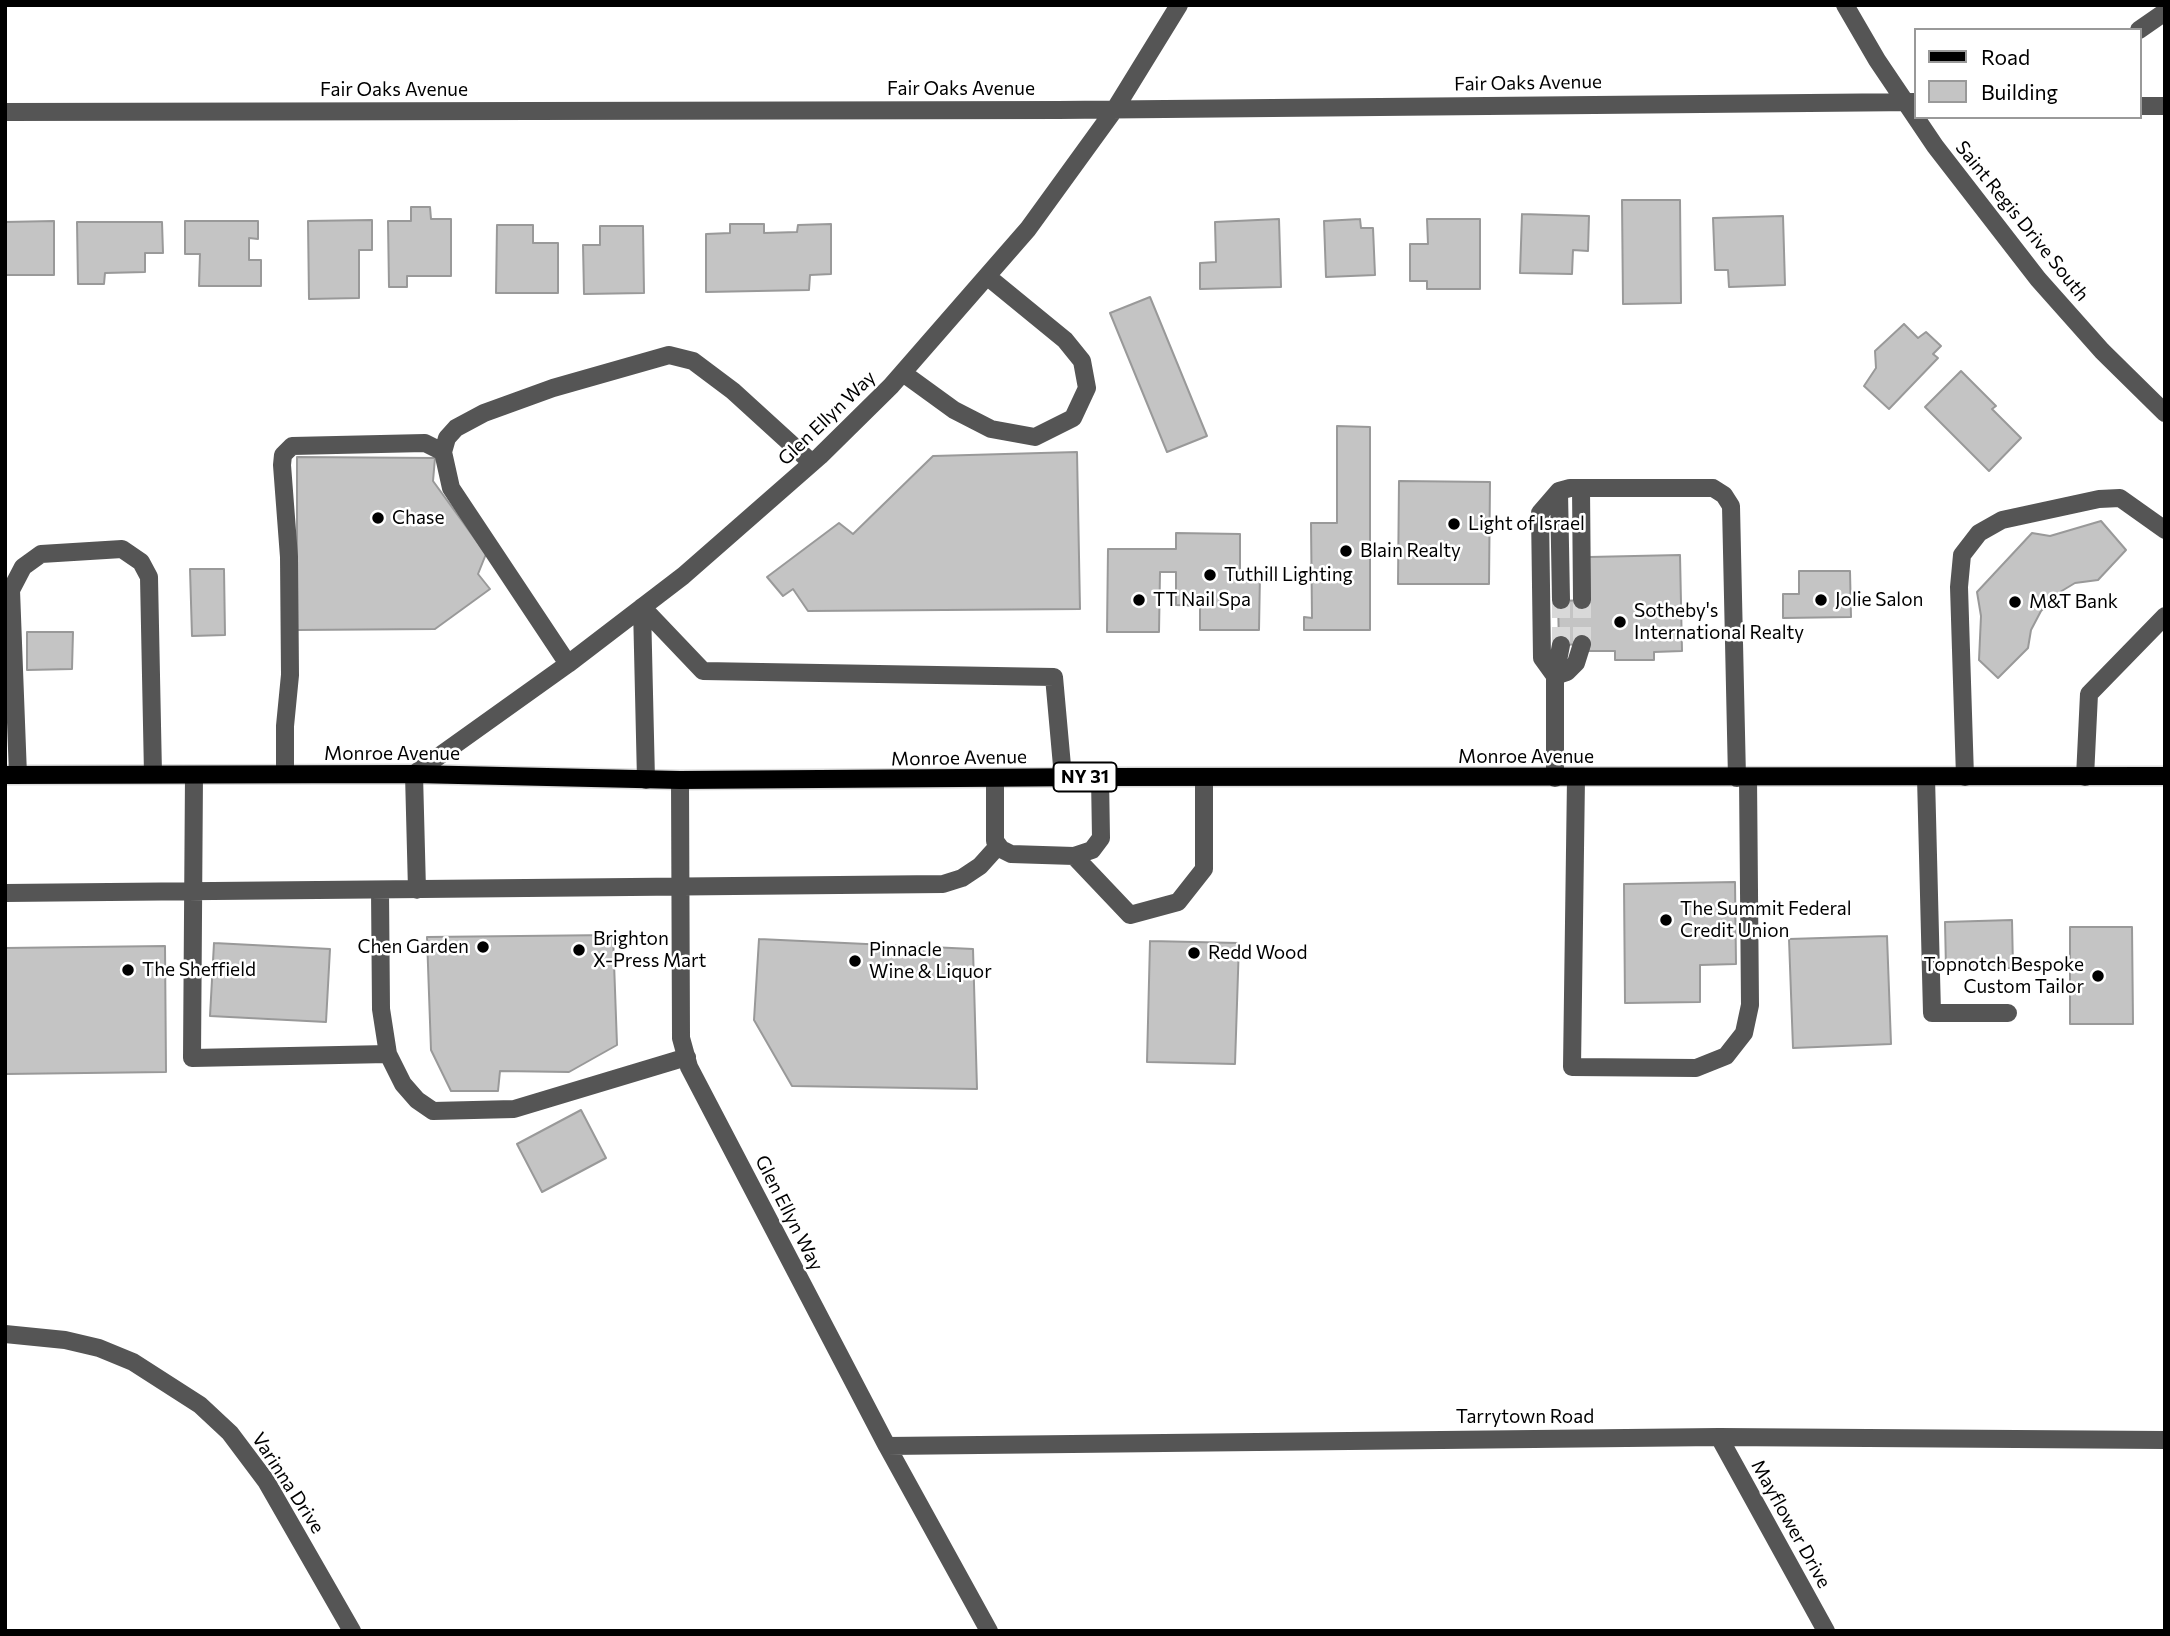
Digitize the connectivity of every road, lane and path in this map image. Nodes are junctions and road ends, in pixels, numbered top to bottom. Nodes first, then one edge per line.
1 (1179, 5) edge
2 (1845, 5) edge
3 (2165, 12) edge
4 (2142, 28) edge
5 (1910, 102) edge
6 (2142, 106) edge
7 (2165, 106) edge
8 (1115, 109) junction
9 (5, 112) edge
10 (1922, 119) edge
11 (988, 277) junction
12 (903, 373) junction
13 (2165, 413) edge
14 (443, 452) junction
15 (812, 463) junction
16 (1581, 488) junction
17 (1559, 491) junction
18 (2165, 530) edge
19 (1561, 600) tunnel mouth
20 (1582, 600) tunnel mouth
21 (642, 607) junction
22 (2165, 616) edge
23 (1582, 644) tunnel mouth
24 (1561, 645) tunnel mouth
25 (568, 664) junction
26 (1555, 676) junction
27 (153, 774) junction
28 (285, 774) junction
29 (414, 774) junction
30 (12, 775) edge
31 (194, 775) junction
32 (2085, 776) junction
33 (2165, 776) edge
34 (1063, 777) junction
35 (1100, 777) junction
36 (1204, 777) junction
37 (1926, 777) junction
38 (1965, 777) junction
39 (1555, 778) junction
40 (1576, 778) junction
41 (1743, 778) junction
42 (646, 780) junction
43 (680, 780) junction
44 (995, 780) junction
45 (998, 846) junction
46 (1074, 856) junction
47 (681, 888) junction
48 (380, 890) junction
49 (417, 890) junction
50 (192, 891) junction
51 (5, 893) edge
52 (2008, 1013) dead end
53 (388, 1054) junction
54 (687, 1057) junction
55 (5, 1334) edge
56 (1719, 1437) junction
57 (2165, 1440) edge
58 (887, 1446) junction
59 (352, 1631) edge
60 (989, 1631) edge
61 (1826, 1631) edge

1 - 8 street, Glen Ellyn Way
2 - 5 street, Saint Regis Drive South
3 - 4 street
5 - 8 street, Fair Oaks Avenue
6 - 7 street
8 - 9 street, Fair Oaks Avenue
8 - 11 street, Glen Ellyn Way
10 - 13 street, Saint Regis Drive South
11 - 12 street, Glen Ellyn Way
11 - 12 street
12 - 15 street, Glen Ellyn Way
14 - 15 street
14 - 25 street
14 - 28 street
15 - 21 street, Glen Ellyn Way
16 - 17 street
16 - 20 street
16 - 41 street
17 - 19 street
17 - 26 street
18 - 38 street
21 - 25 street, Glen Ellyn Way
21 - 34 street
21 - 42 street
22 - 32 street
23 - 26 street
24 - 26 street
25 - 29 street, Glen Ellyn Way
26 - 39 street
27 - 30 main road, Monroe Avenue / NY 31
27 - 30 street
27 - 31 main road, Monroe Avenue / NY 31
28 - 29 main road, Monroe Avenue / NY 31
28 - 31 main road, Monroe Avenue / NY 31
29 - 42 main road, Monroe Avenue / NY 31
29 - 49 street
31 - 50 street
32 - 33 main road, Monroe Avenue / NY 31
32 - 38 main road, Monroe Avenue / NY 31
34 - 35 main road, Monroe Avenue / NY 31
34 - 44 main road, Monroe Avenue / NY 31
35 - 36 main road, Monroe Avenue / NY 31
35 - 46 street
36 - 39 main road, Monroe Avenue / NY 31
36 - 46 street
37 - 38 main road, Monroe Avenue / NY 31
37 - 41 main road, Monroe Avenue / NY 31
37 - 52 street
39 - 40 main road, Monroe Avenue / NY 31
40 - 41 main road, Monroe Avenue / NY 31
40 - 41 street
42 - 43 main road, Monroe Avenue / NY 31
43 - 44 main road, Monroe Avenue / NY 31
43 - 47 street, Glen Ellyn Way
44 - 45 street
45 - 46 street
45 - 47 street
47 - 49 street
47 - 54 street, Glen Ellyn Way
48 - 49 street
48 - 50 street
48 - 53 street
50 - 51 street
50 - 53 street
53 - 54 street
54 - 58 street, Glen Ellyn Way
55 - 59 street, Varinna Drive
56 - 57 street, Tarrytown Road
56 - 58 street, Tarrytown Road
56 - 61 street, Mayflower Drive
58 - 60 street, Glen Ellyn Way

